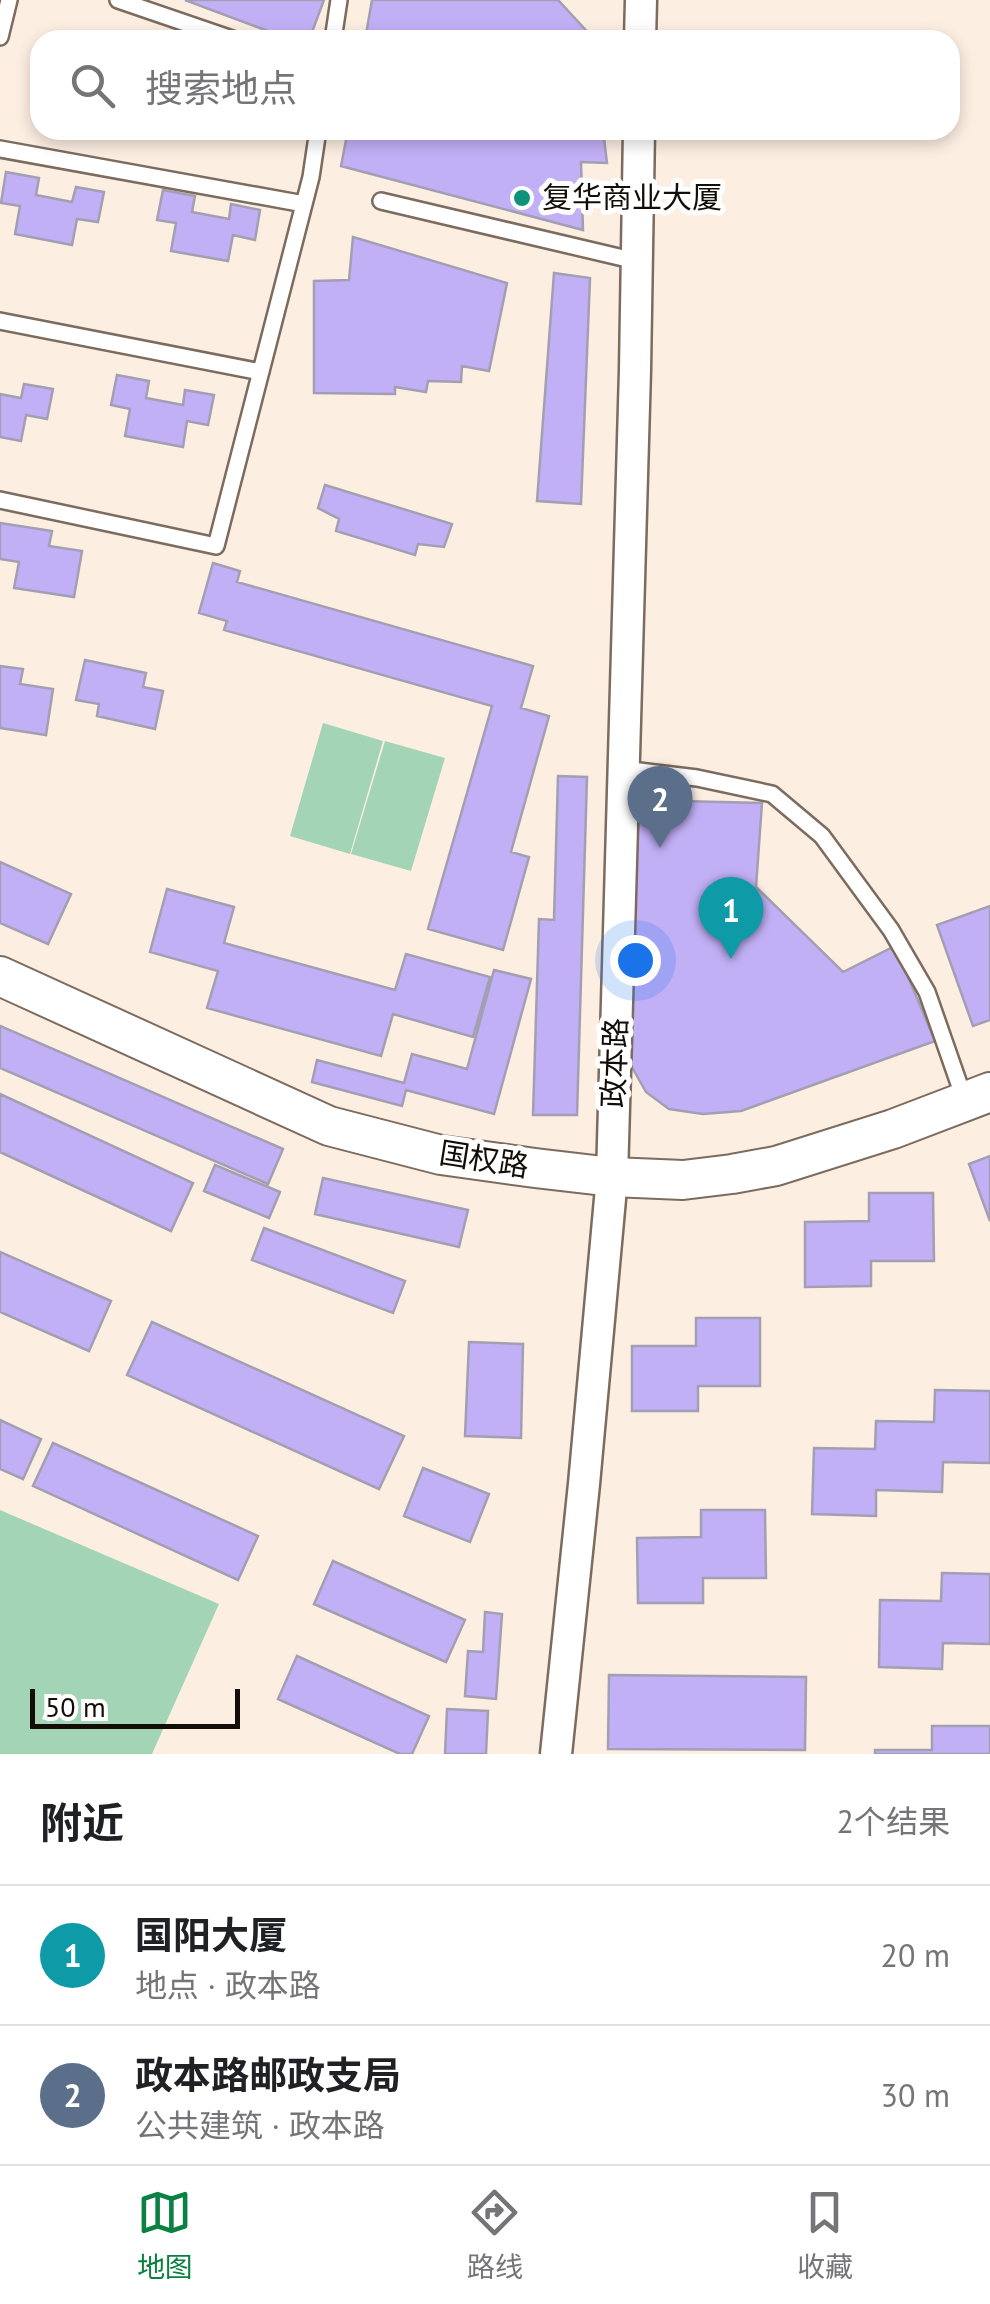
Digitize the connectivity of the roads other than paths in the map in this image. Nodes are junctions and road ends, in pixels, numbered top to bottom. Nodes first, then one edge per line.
1 (9, 0) edge
2 (118, 0) edge
3 (339, 0) edge
4 (641, 0) edge
5 (206, 30) edge
6 (334, 30) edge
7 (640, 30) edge
8 (0, 37) edge
9 (317, 140) edge
10 (639, 140) edge
11 (0, 149) edge
12 (381, 201) dead end
13 (304, 204) junction
14 (636, 262) junction
15 (0, 321) edge
16 (261, 372) junction
17 (0, 500) edge
18 (623, 770) junction
19 (0, 976) edge
20 (978, 1096) edge
21 (612, 1176) junction
22 (556, 1754) edge

1 - 8 lane
2 - 5 lane
3 - 6 lane
4 - 7 street
9 - 13 lane
10 - 14 street, 政本路
11 - 13 lane
12 - 14 lane
13 - 16 lane
14 - 18 street, 政本路
15 - 16 lane
16 - 17 lane
18 - 20 lane
18 - 21 street, 政本路
19 - 21 street, 国权路
20 - 21 street, 国权路
21 - 22 street, 政本路

